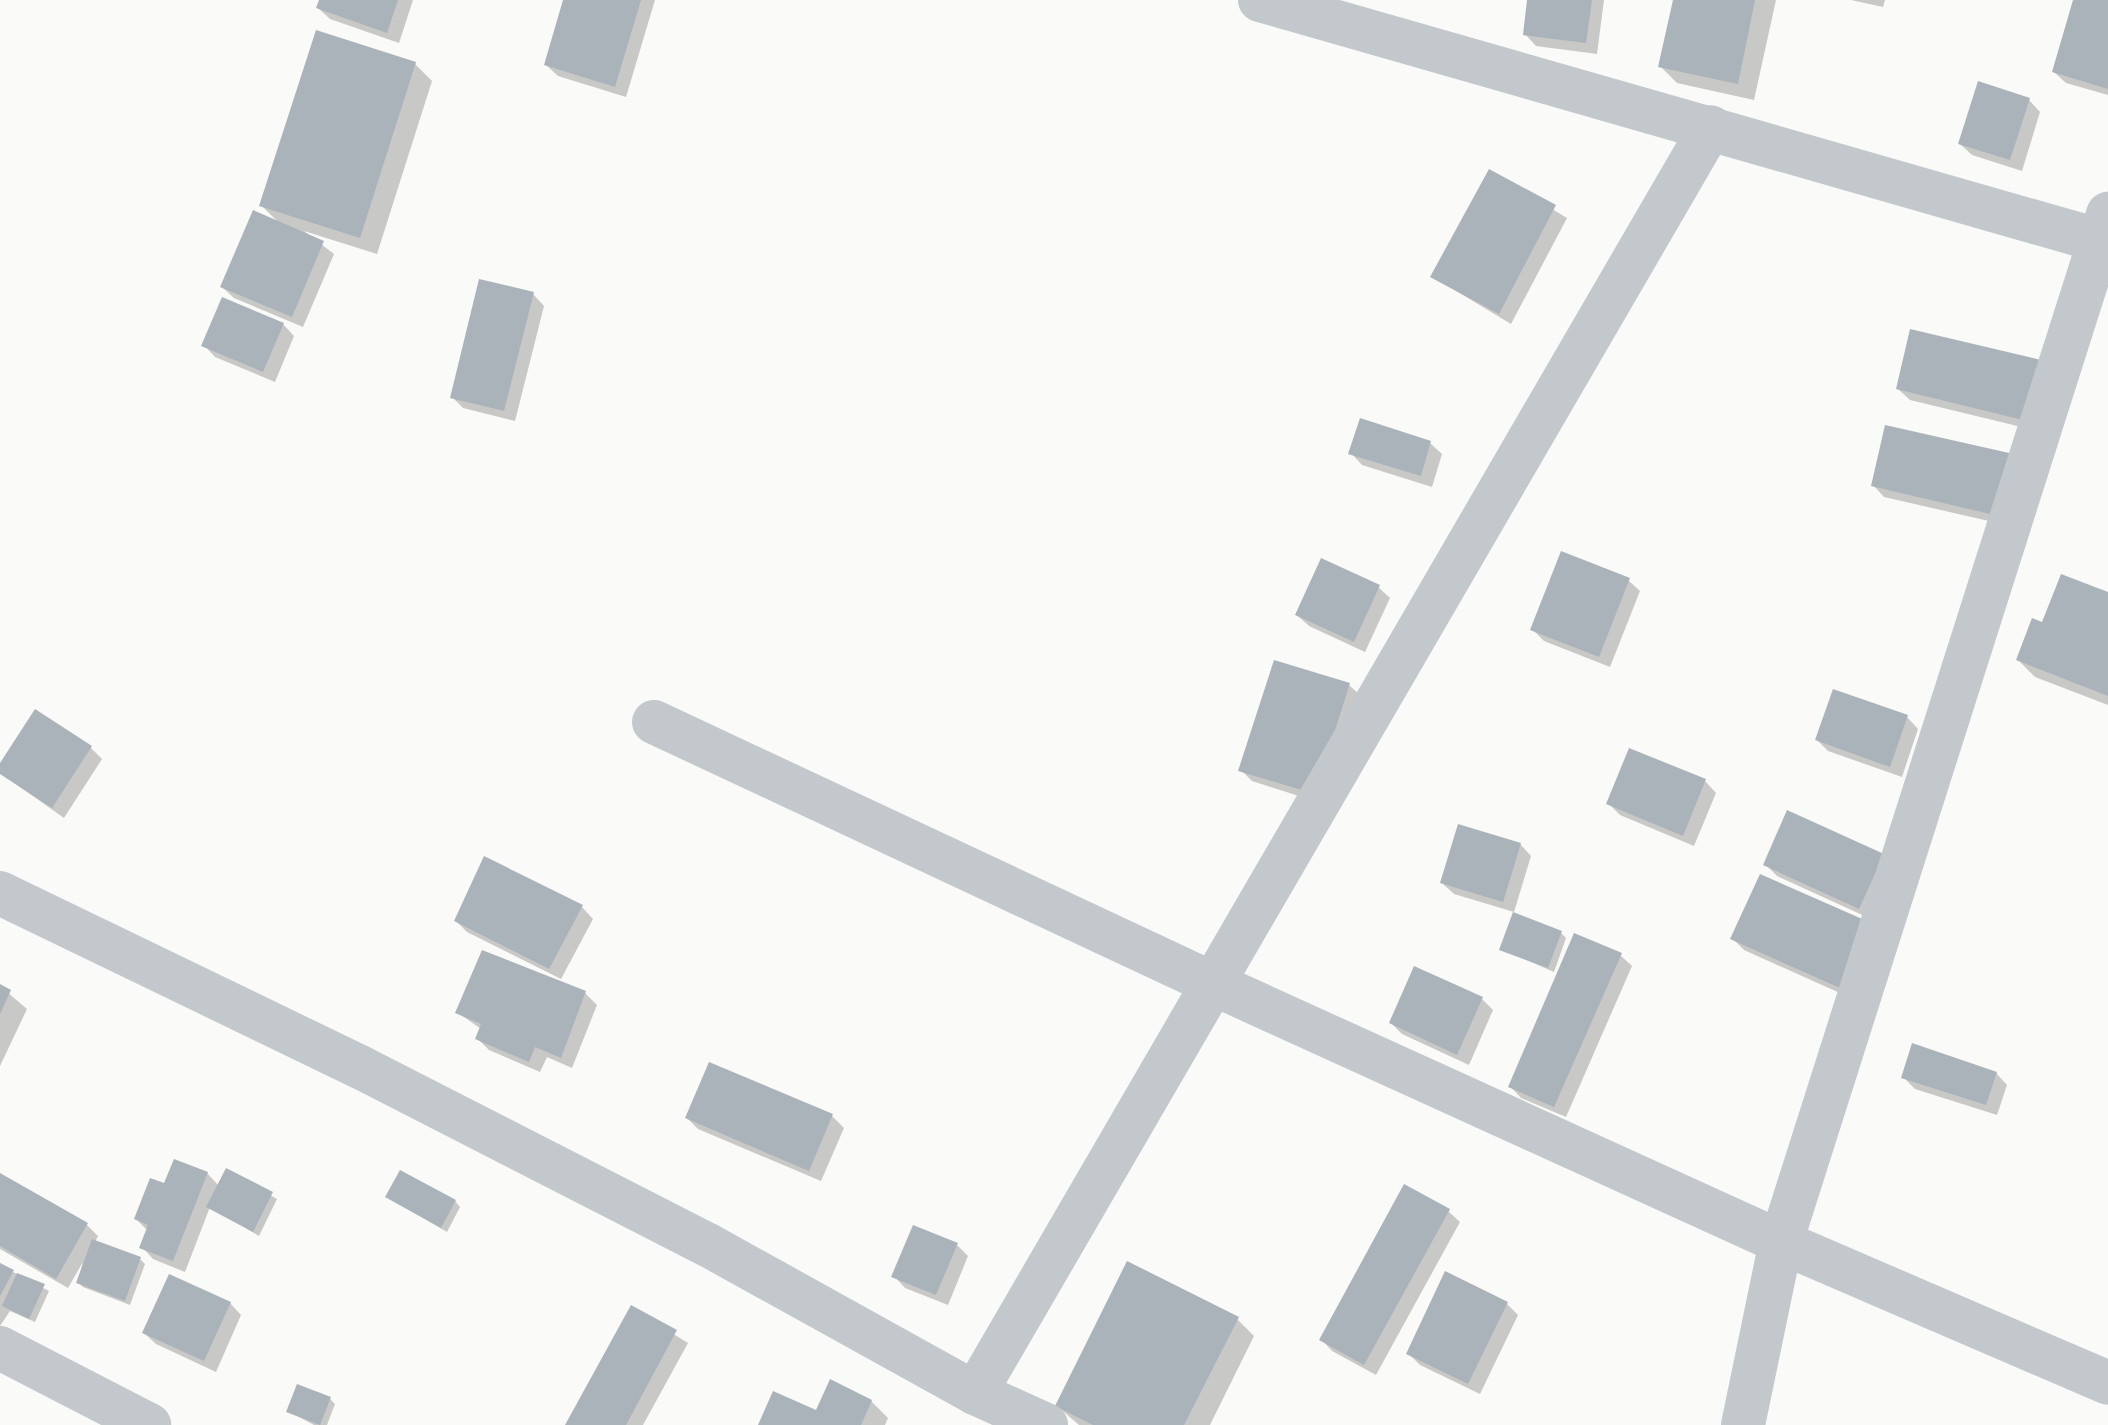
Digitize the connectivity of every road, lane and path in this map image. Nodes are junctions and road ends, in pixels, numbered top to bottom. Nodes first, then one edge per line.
1 (1260, 0) edge
2 (1711, 127) junction
3 (2105, 232) edge
4 (654, 722) dead end
5 (0, 893) edge
6 (1216, 985) junction
7 (1781, 1242) junction
8 (0, 1348) edge
9 (2108, 1383) edge
10 (975, 1393) junction
11 (149, 1425) edge
12 (1046, 1425) edge
13 (1743, 1425) edge

1 - 2 street
2 - 3 street
2 - 6 street
3 - 7 street
4 - 6 street
5 - 10 street
6 - 7 street
6 - 10 street
7 - 9 street
7 - 13 street
8 - 11 street
10 - 12 street

